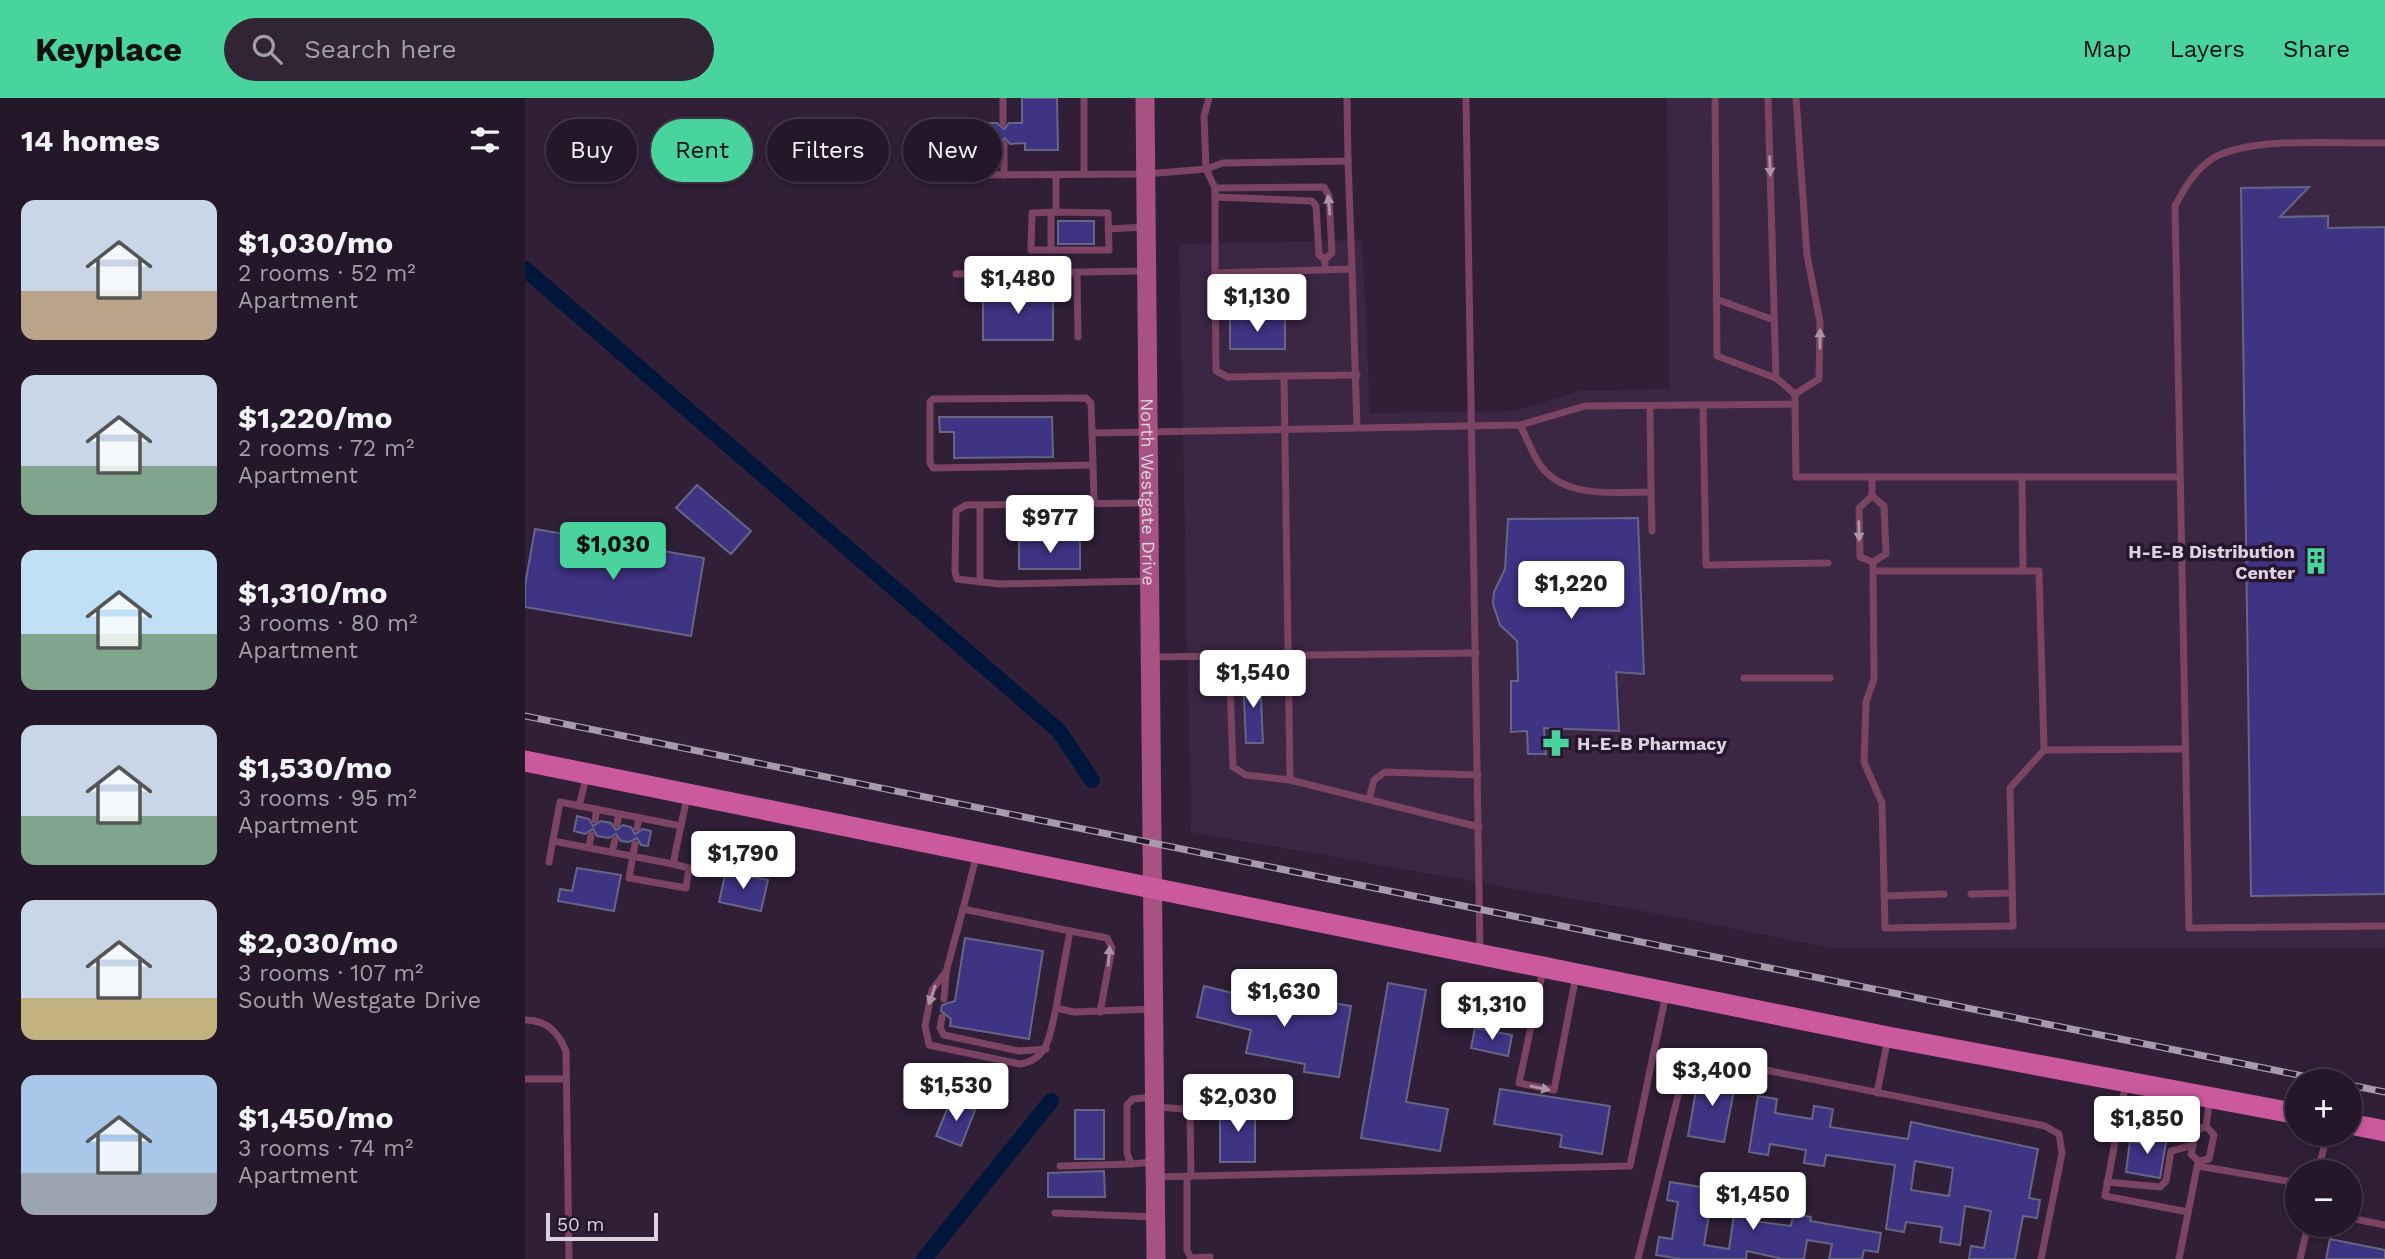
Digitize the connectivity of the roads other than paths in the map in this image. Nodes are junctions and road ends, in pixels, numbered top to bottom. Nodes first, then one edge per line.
1 (1003, 98) edge
2 (1084, 98) edge
3 (1145, 98) edge
4 (1209, 98) edge
5 (1347, 98) edge
6 (1466, 98) edge
7 (1715, 98) edge
8 (1768, 98) edge
9 (1796, 98) edge
10 (1003, 124) dead end
11 (2385, 143) edge
12 (1004, 144) dead end
13 (1347, 161) junction
14 (1206, 169) junction
15 (1004, 174) joint
16 (1056, 174) junction
17 (1084, 174) junction
18 (1146, 174) junction
19 (1215, 188) junction
20 (1215, 197) junction
21 (1054, 213) junction
22 (1146, 227) junction
23 (1108, 229) junction
24 (1051, 250) junction
25 (1325, 259) junction
26 (1352, 269) junction
27 (1325, 270) junction
28 (1147, 271) junction
29 (1077, 272) junction
30 (1215, 273) junction
31 (956, 274) dead end
32 (1716, 299) junction
33 (1774, 320) junction
34 (1078, 337) dead end
35 (1357, 375) junction
36 (1285, 376) junction
37 (1776, 378) junction
38 (1795, 394) junction
39 (1795, 404) junction
40 (1703, 405) junction
41 (1650, 406) junction
42 (1472, 425) junction
43 (1520, 425) junction
44 (1357, 427) junction
45 (1285, 429) junction
46 (1149, 432) junction
47 (1092, 433) junction
48 (1093, 465) junction
49 (1872, 477) junction
50 (2022, 477) junction
51 (2178, 477) junction
52 (1651, 492) junction
53 (1872, 496) junction
54 (1094, 503) junction
55 (1150, 503) junction
56 (981, 505) junction
57 (1651, 531) dead end
58 (1829, 564) dead end
59 (1873, 567) junction
60 (2023, 571) junction
61 (1151, 581) junction
62 (980, 582) junction
63 (1476, 653) junction
64 (1288, 655) junction
65 (1229, 656) junction
66 (1152, 657) junction
67 (1744, 678) dead end
68 (1830, 678) dead end
69 (2184, 749) junction
70 (2044, 750) junction
71 (525, 761) edge
72 (587, 774) junction
73 (1478, 775) junction
74 (1290, 780) junction
75 (687, 793) junction
76 (1369, 799) junction
77 (579, 806) junction
78 (597, 809) junction
79 (619, 814) junction
80 (639, 818) junction
81 (595, 820) dead end
82 (617, 824) dead end
83 (681, 826) junction
84 (1479, 827) junction
85 (637, 828) dead end
86 (591, 835) dead end
87 (615, 840) dead end
88 (553, 841) junction
89 (635, 844) dead end
90 (589, 847) junction
91 (612, 852) junction
92 (977, 852) junction
93 (632, 856) junction
94 (549, 862) dead end
95 (673, 864) junction
96 (1152, 886) junction
97 (2012, 893) junction
98 (1944, 894) dead end
99 (1971, 894) dead end
100 (1884, 896) junction
101 (963, 909) junction
102 (2385, 926) edge
103 (1070, 931) junction
104 (1481, 953) junction
105 (1544, 966) junction
106 (946, 972) junction
107 (1577, 973) junction
108 (1667, 991) junction
109 (944, 999) dead end
110 (1056, 1008) junction
111 (1153, 1009) junction
112 (1100, 1012) junction
113 (942, 1017) dead end
114 (525, 1020) edge
115 (1888, 1037) junction
116 (1046, 1049) junction
117 (525, 1079) edge
118 (566, 1079) junction
119 (2126, 1082) junction
120 (1877, 1093) junction
121 (2210, 1098) junction
122 (1153, 1102) junction
123 (2285, 1112) edge
124 (2206, 1126) junction
125 (2362, 1126) edge
126 (2385, 1131) edge
127 (2193, 1145) junction
128 (2198, 1163) junction
129 (1131, 1164) junction
130 (1060, 1166) dead end
131 (1155, 1170) junction
132 (1189, 1177) junction
133 (2285, 1180) edge
134 (2107, 1182) junction
135 (2188, 1212) junction
136 (1055, 1213) dead end
137 (1155, 1217) junction
138 (2362, 1220) edge
139 (2385, 1225) edge
140 (2306, 1237) edge
141 (1210, 1257) dead end
142 (1195, 1258) edge
143 (569, 1259) edge
144 (1156, 1259) edge
145 (1638, 1259) edge
146 (2041, 1259) edge
147 (2179, 1259) edge
148 (2301, 1259) edge

1 - 10 lane
2 - 17 lane
3 - 18 street, North Westgate Drive
4 - 14 lane
5 - 13 lane
6 - 42 lane
7 - 32 lane
8 -> 33 lane
38 -> 9 lane
11 - 51 lane
12 - 15 lane
13 - 14 lane
13 - 26 lane
14 - 18 lane
14 - 19 lane
15 - 16 lane
16 - 17 lane
16 - 21 lane
17 - 18 lane
18 - 22 street, North Westgate Drive
19 - 20 lane
25 -> 19 lane
20 - 25 lane
20 - 30 lane
21 - 23 lane
21 - 24 lane
21 - 24 lane
22 - 23 lane
22 - 28 street, North Westgate Drive
23 - 24 lane
25 - 27 lane
26 - 27 lane
26 - 35 lane
27 - 30 lane
28 - 29 lane
28 - 46 street, North Westgate Drive
29 - 31 lane
29 - 34 lane
30 - 36 lane
32 - 33 lane
32 - 37 lane
33 - 37 lane
35 - 36 lane
35 - 44 lane
36 - 45 lane
37 - 38 lane
38 - 39 lane
39 - 40 lane
39 - 49 lane
40 - 41 lane
40 - 58 lane
41 - 43 lane
41 - 52 lane
42 - 43 lane
42 - 44 lane
42 - 63 lane
43 - 52 lane
44 - 45 lane
45 - 46 lane
45 - 64 lane
46 - 47 lane
46 - 55 street, North Westgate Drive
47 - 48 lane
47 - 48 lane
48 - 54 lane
49 - 50 lane
49 - 53 lane
50 - 51 lane
50 - 60 lane
51 - 69 lane
52 - 57 lane
53 - 59 lane
53 -> 59 lane
54 - 55 lane
54 - 56 lane
55 - 61 street, North Westgate Drive
56 - 62 lane
56 - 62 lane
59 - 60 lane
59 - 100 lane
60 - 70 lane
61 - 62 lane
61 - 66 street, North Westgate Drive
63 - 64 lane
63 - 73 lane
64 - 65 lane
64 - 74 lane
65 - 66 lane
65 - 74 lane
66 - 96 street, North Westgate Drive
67 - 68 lane
69 - 70 lane
69 - 102 lane
70 - 97 lane
71 - 72 main road
72 - 75 main road
72 - 77 lane
73 - 76 lane
73 - 84 lane
74 - 76 lane
75 - 83 lane
75 - 92 main road
76 - 84 lane
77 - 78 lane
77 - 88 lane
78 - 79 lane
78 - 81 lane
79 - 80 lane
79 - 82 lane
80 - 83 lane
80 - 85 lane
83 - 95 lane
84 - 104 lane
86 - 90 lane
87 - 91 lane
88 - 90 lane
88 - 94 lane
89 - 93 lane
90 - 91 lane
91 - 93 lane
92 - 96 main road
92 - 101 lane
93 - 95 lane
93 - 95 lane
96 - 104 main road
96 - 111 street, North Westgate Drive
97 - 99 lane
97 - 100 lane
98 - 100 lane
101 - 103 lane
101 - 106 lane
103 - 110 lane
112 -> 103 lane
104 - 105 main road
105 - 107 main road
105 -> 107 lane
106 - 109 lane
106 -> 116 lane
107 - 108 main road
108 - 115 main road
108 - 132 lane
110 - 112 lane
110 - 116 lane
111 - 112 lane
111 - 122 street, North Westgate Drive
113 - 116 lane
114 - 118 lane
115 - 119 main road
115 - 120 lane
117 - 118 lane
118 - 143 lane
119 - 121 main road
119 - 134 lane
120 - 145 lane
120 - 146 lane
121 - 123 main road
121 - 124 lane
122 - 129 lane
122 - 131 street, North Westgate Drive
122 - 132 lane
124 - 127 lane
124 - 128 lane
125 - 126 main road
127 - 128 lane
127 - 134 lane
128 - 133 lane
128 - 135 lane
129 - 130 lane
129 - 131 lane
131 - 132 lane
131 - 137 street, North Westgate Drive
132 - 142 lane
134 - 135 lane
135 - 147 lane
136 - 137 lane
137 - 144 street, North Westgate Drive
138 - 139 lane
140 - 148 lane
141 - 142 lane

